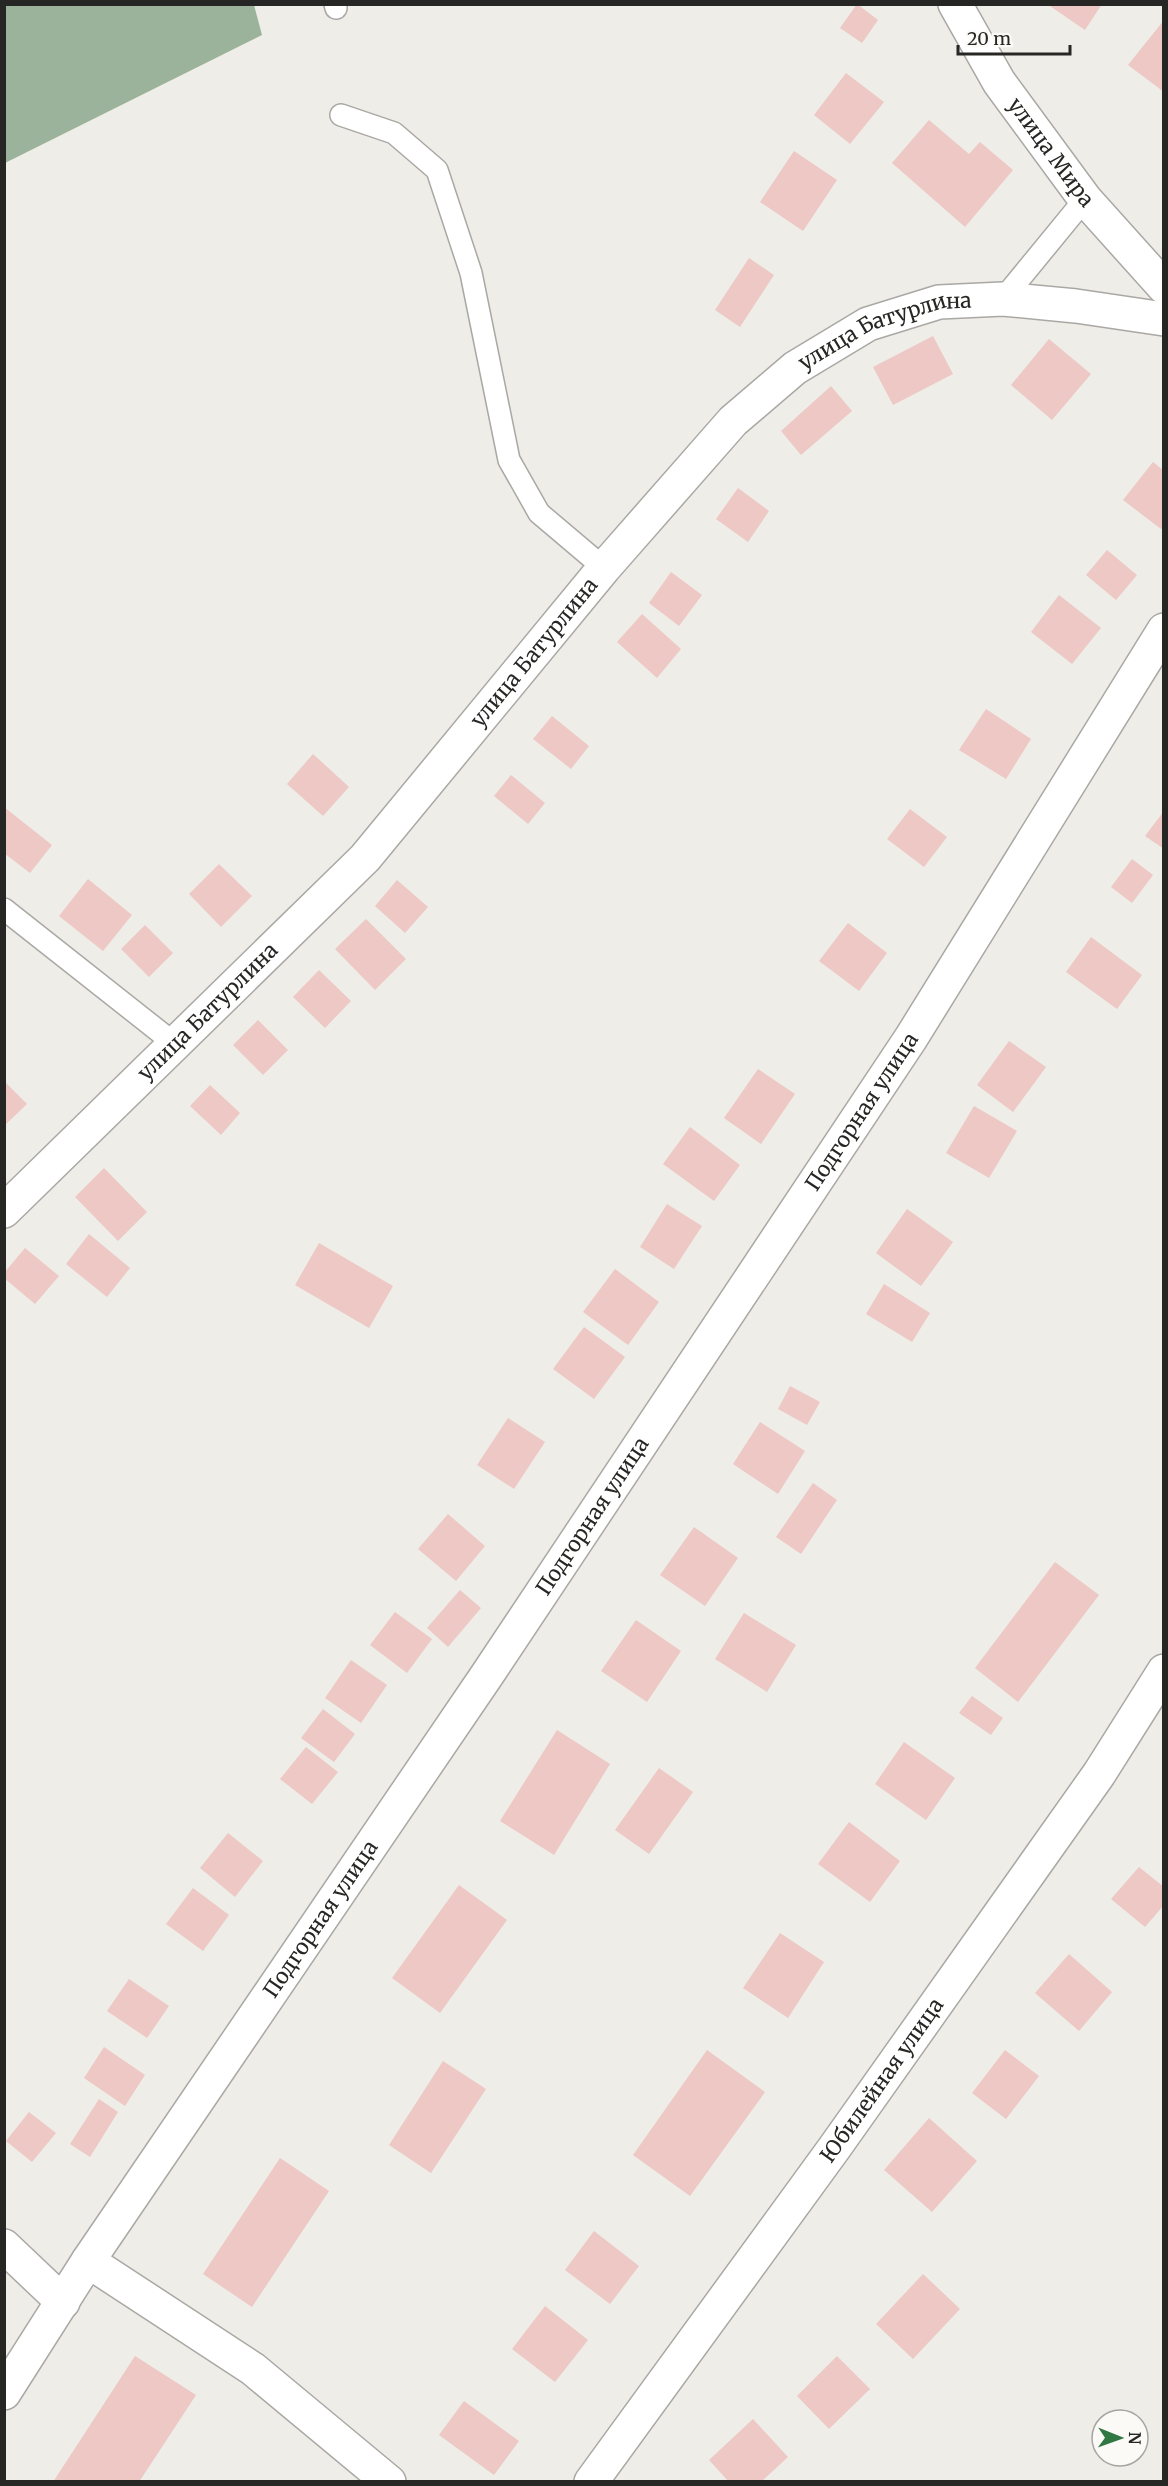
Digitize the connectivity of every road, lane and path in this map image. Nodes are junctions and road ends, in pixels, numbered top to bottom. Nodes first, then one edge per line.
1 (955, 4) edge
2 (341, 115) dead end
3 (1085, 200) junction
4 (1164, 287) edge
5 (1004, 299) junction
6 (1164, 319) edge
7 (604, 568) junction
8 (1164, 630) edge
9 (4, 909) edge
10 (175, 1044) junction
11 (4, 1211) edge
12 (1164, 1671) edge
13 (4, 2246) edge
14 (88, 2261) junction
15 (63, 2302) junction
16 (4, 2393) edge
17 (389, 2481) edge
18 (591, 2481) edge

1 - 3 street, улица Мира
2 - 7 lane
3 - 4 street, улица Мира
3 - 5 lane
5 - 6 street, улица Батурлина
5 - 7 street, улица Батурлина
7 - 10 street, улица Батурлина
8 - 14 street, Подгорная улица
9 - 10 lane
10 - 11 street, улица Батурлина
12 - 18 street, Юбилейная улица
13 - 15 street
14 - 15 street, Подгорная улица
14 - 17 street
15 - 16 street, Подгорная улица

